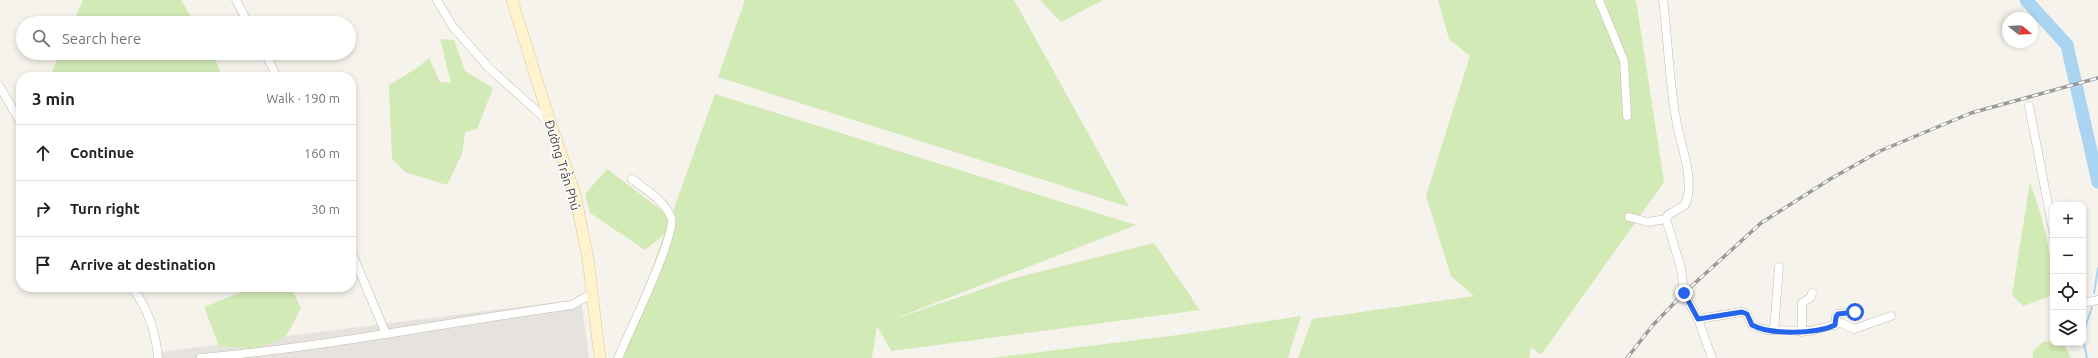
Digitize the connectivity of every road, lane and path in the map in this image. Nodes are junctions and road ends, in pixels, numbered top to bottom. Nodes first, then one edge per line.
1 (236, 0) edge
2 (437, 0) edge
3 (512, 0) edge
4 (1599, 0) edge
5 (1663, 0) edge
6 (244, 16) edge
7 (268, 60) edge
8 (274, 72) edge
9 (0, 87) edge
10 (2029, 106) dead end
11 (16, 114) edge
12 (1627, 116) dead end
13 (550, 122) junction
14 (632, 179) dead end
15 (2050, 214) edge
16 (1629, 217) dead end
17 (1666, 219) junction
18 (356, 263) edge
19 (1779, 267) dead end
20 (135, 292) edge
21 (1812, 293) dead end
22 (593, 294) junction
23 (2098, 300) edge
24 (2086, 302) edge
25 (1855, 312) dead end
26 (1891, 316) dead end
27 (1698, 319) junction
28 (1835, 325) junction
29 (1774, 330) junction
30 (1802, 332) junction
31 (386, 334) junction
32 (158, 358) edge
33 (201, 358) edge
34 (600, 358) edge
35 (618, 358) edge
36 (1712, 358) edge

1 - 6 street
2 - 13 street
3 - 13 main road, Đường Trần Phú
4 - 12 street
5 - 17 street
7 - 8 street
9 - 11 street
10 - 15 street
13 - 22 main road, Đường Trần Phú
14 - 35 street
16 - 17 street
17 - 27 street
18 - 31 street
19 - 29 street
20 - 32 street
21 - 30 street
22 - 31 street
22 - 34 main road, Đường Trần Phú
23 - 24 street
25 - 28 street
26 - 28 street
27 - 29 street
27 - 36 street
28 - 30 street
29 - 30 street
31 - 33 street

